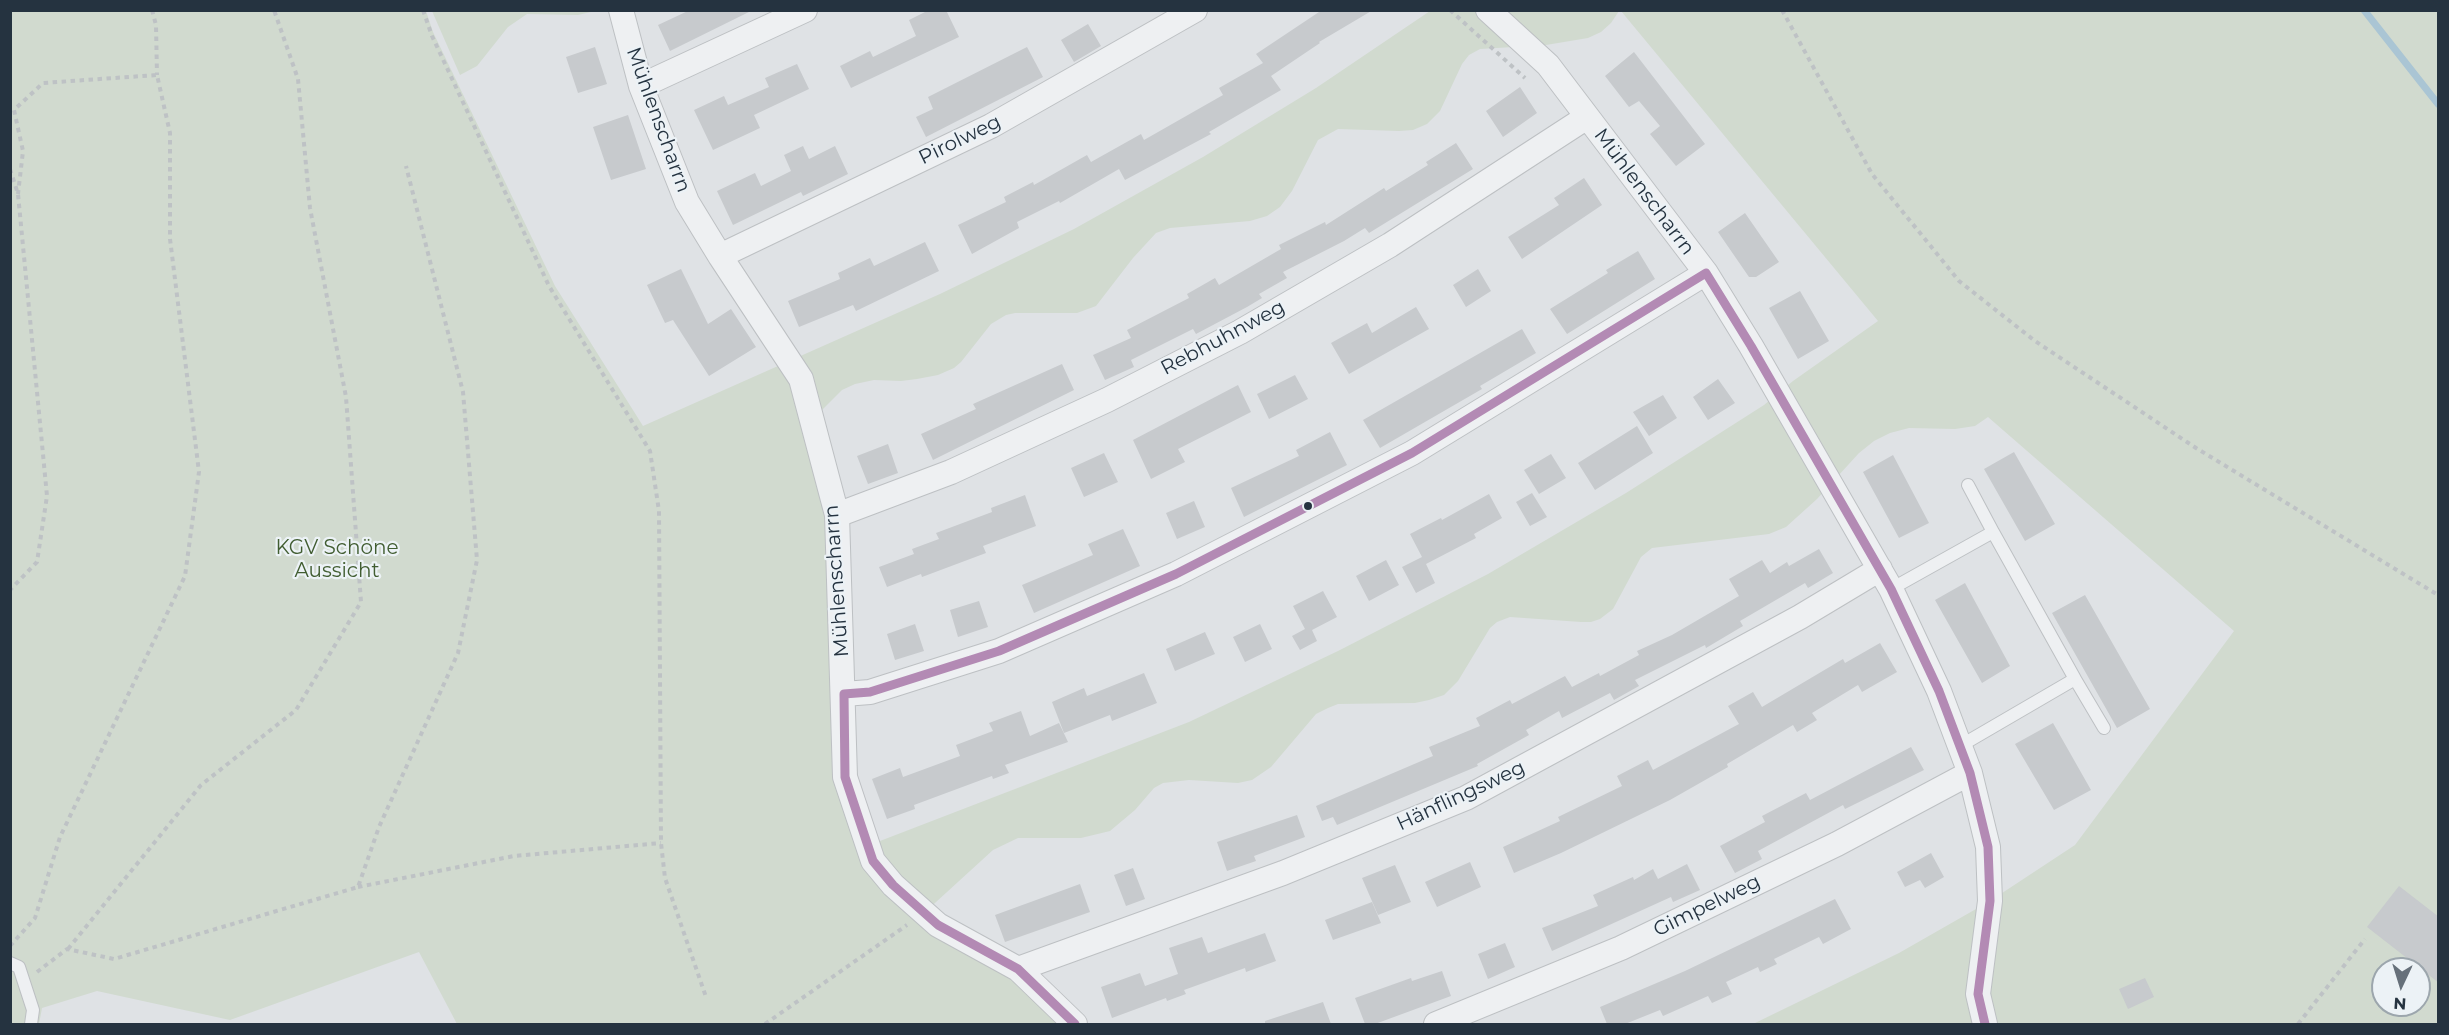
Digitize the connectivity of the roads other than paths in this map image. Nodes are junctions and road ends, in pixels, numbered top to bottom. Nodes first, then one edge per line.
1 (621, 10) edge
2 (805, 10) edge
3 (1195, 10) edge
4 (1488, 10) edge
5 (641, 86) junction
6 (1587, 117) junction
7 (720, 256) junction
8 (1706, 273) junction
9 (1968, 485) dead end
10 (837, 515) junction
11 (1993, 532) junction
12 (1886, 579) junction
13 (2075, 679) junction
14 (844, 693) junction
15 (2104, 728) dead end
16 (1960, 746) junction
17 (1970, 773) junction
18 (10, 963) edge
19 (1018, 969) junction
20 (31, 1024) edge
21 (1075, 1024) edge
22 (1436, 1024) edge
23 (1985, 1024) edge

1 - 5 street, Mühlenscharrn
2 - 5 street
3 - 7 street, Pirolweg
4 - 6 street, Mühlenscharrn
5 - 7 street, Mühlenscharrn
6 - 8 street, Mühlenscharrn
6 - 10 street, Rebhuhnweg
7 - 10 street, Mühlenscharrn
8 - 12 street, Mühlenscharrn
8 - 14 street
9 - 11 lane
10 - 14 street, Mühlenscharrn
11 - 12 lane
11 - 13 lane
12 - 16 street, Mühlenscharrn
12 - 19 street, Hänflingsweg
13 - 15 lane
13 - 16 lane
14 - 19 street, Mühlenscharrn
16 - 17 street, Mühlenscharrn
17 - 22 street, Gimpelweg
17 - 23 street, Mühlenscharrn
18 - 20 lane
19 - 21 street, Mühlenscharrn

